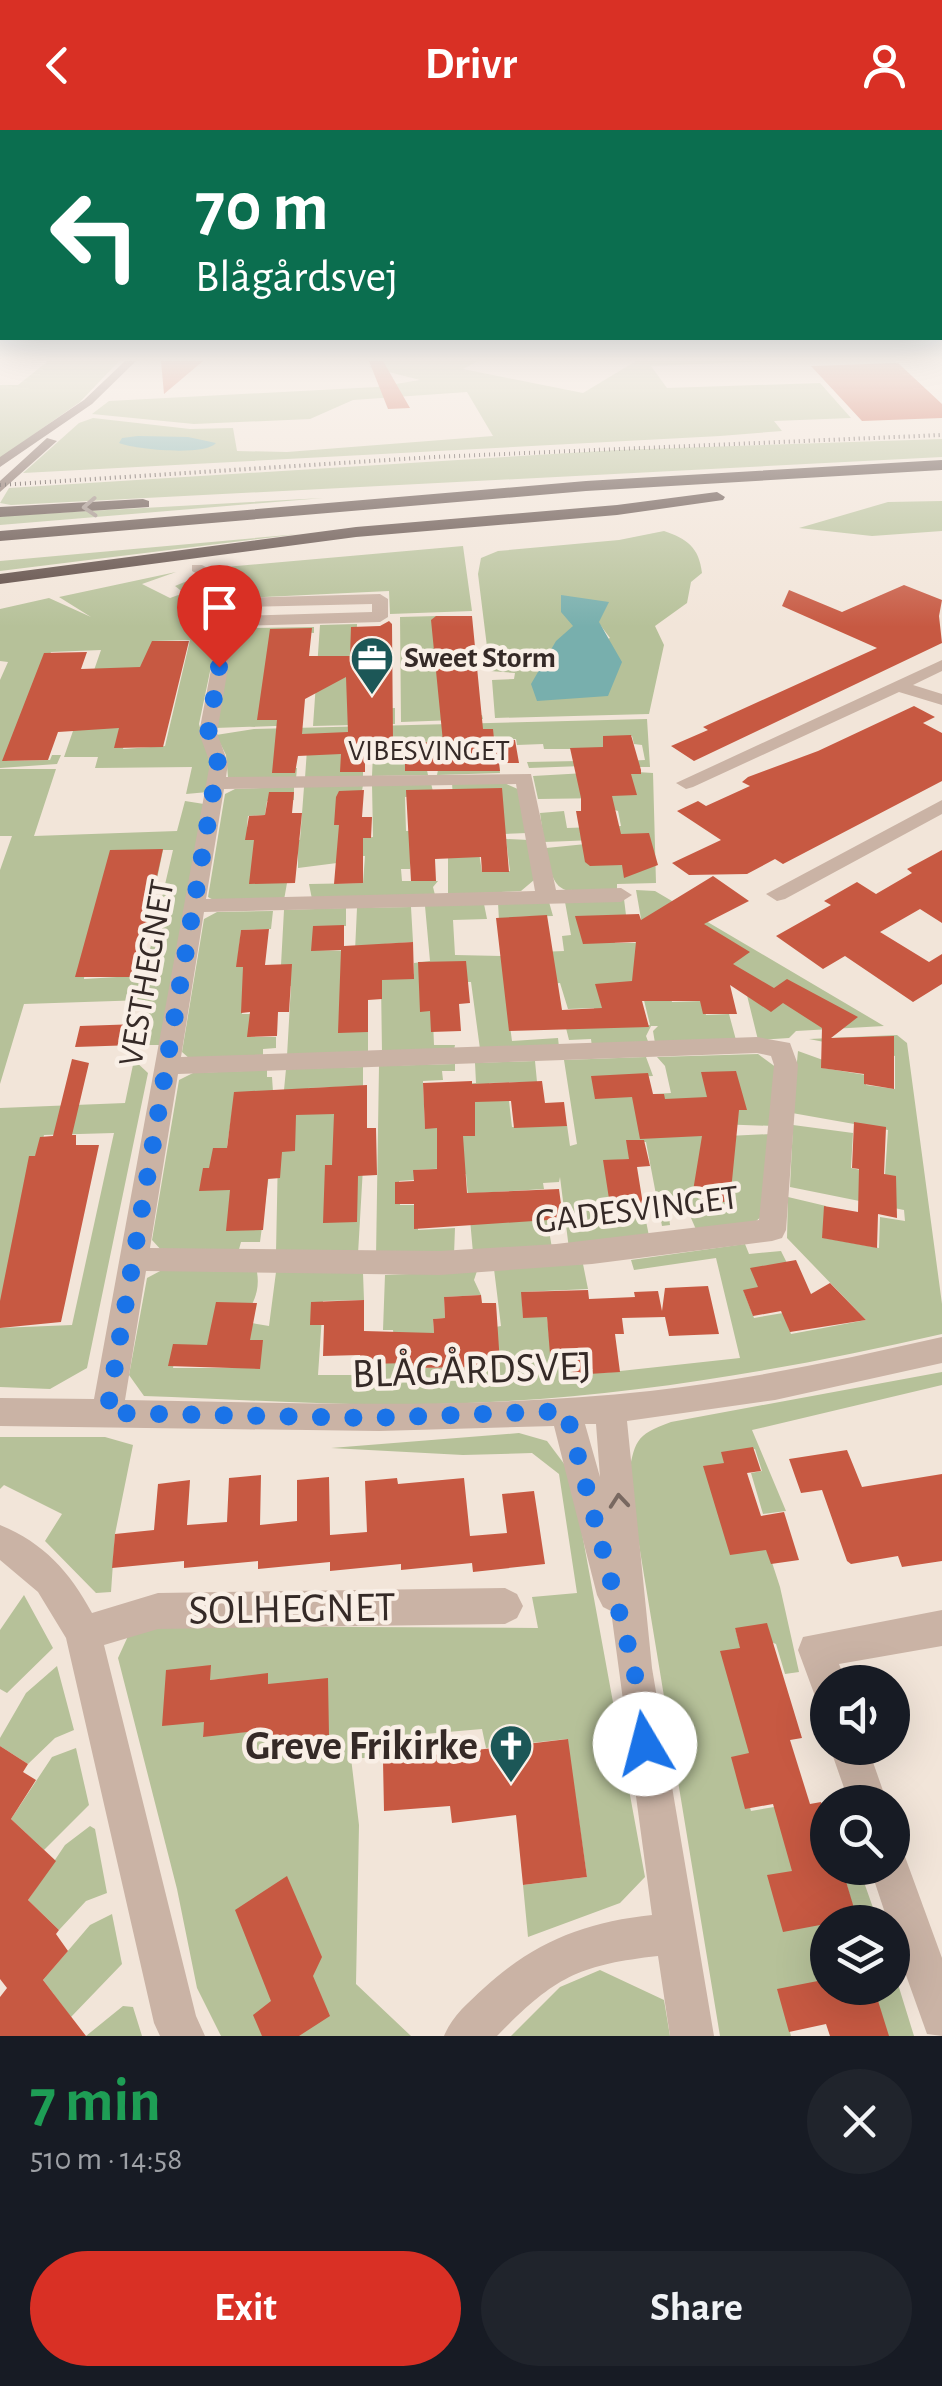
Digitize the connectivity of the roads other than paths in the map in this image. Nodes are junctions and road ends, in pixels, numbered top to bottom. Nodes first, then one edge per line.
1 (41, 450) edge
2 (942, 465) edge
3 (942, 481) edge
4 (6, 483) edge
5 (586, 486) junction
6 (758, 491) junction
7 (205, 500) dead end
8 (167, 502) dead end
9 (4, 510) edge
10 (0, 536) edge
11 (0, 550) edge
12 (197, 568) dead end
13 (0, 577) edge
14 (229, 612) junction
15 (942, 665) edge
16 (902, 686) junction
17 (942, 700) edge
18 (216, 783) junction
19 (686, 783) dead end
20 (942, 806) edge
21 (778, 894) dead end
22 (621, 895) dead end
23 (547, 897) junction
24 (194, 906) junction
25 (166, 1066) junction
26 (134, 1259) junction
27 (942, 1350) edge
28 (610, 1409) junction
29 (566, 1411) junction
30 (0, 1412) edge
31 (107, 1413) junction
32 (0, 1542) edge
33 (504, 1606) dead end
34 (942, 1628) edge
35 (82, 1634) junction
36 (821, 1665) edge
37 (634, 1668) junction
38 (896, 1885) edge
39 (674, 1933) junction
40 (942, 2019) edge
41 (183, 2036) edge
42 (466, 2036) edge
43 (692, 2036) edge

1 - 4 main road
2 - 5 highway
3 - 6 highway
5 - 7 highway
5 - 10 highway
6 - 11 highway
6 - 13 highway
8 -> 9 highway
12 - 14 street
14 - 14 street
14 - 18 street, VESTHEGNET
15 - 16 street
16 - 17 street
16 - 19 street
18 - 23 street, VIBESVINGET
18 - 24 street, VESTHEGNET
20 - 21 street
22 - 23 street
23 - 24 street
24 - 25 street, VESTHEGNET
25 - 26 street, VESTHEGNET
25 - 26 street, GADESVINGET
26 - 31 street, VESTHEGNET
27 - 28 street, BLÅGÅRDSVEJ
28 - 29 street, BLÅGÅRDSVEJ
37 -> 28 street
29 - 31 street, BLÅGÅRDSVEJ
29 - 37 street
30 - 31 street, BLÅGÅRDSVEJ
32 - 35 street
33 - 35 street, SOLHEGNET
34 - 36 street
35 - 41 street
37 - 39 street
38 - 40 street
39 - 42 street
39 - 43 street

